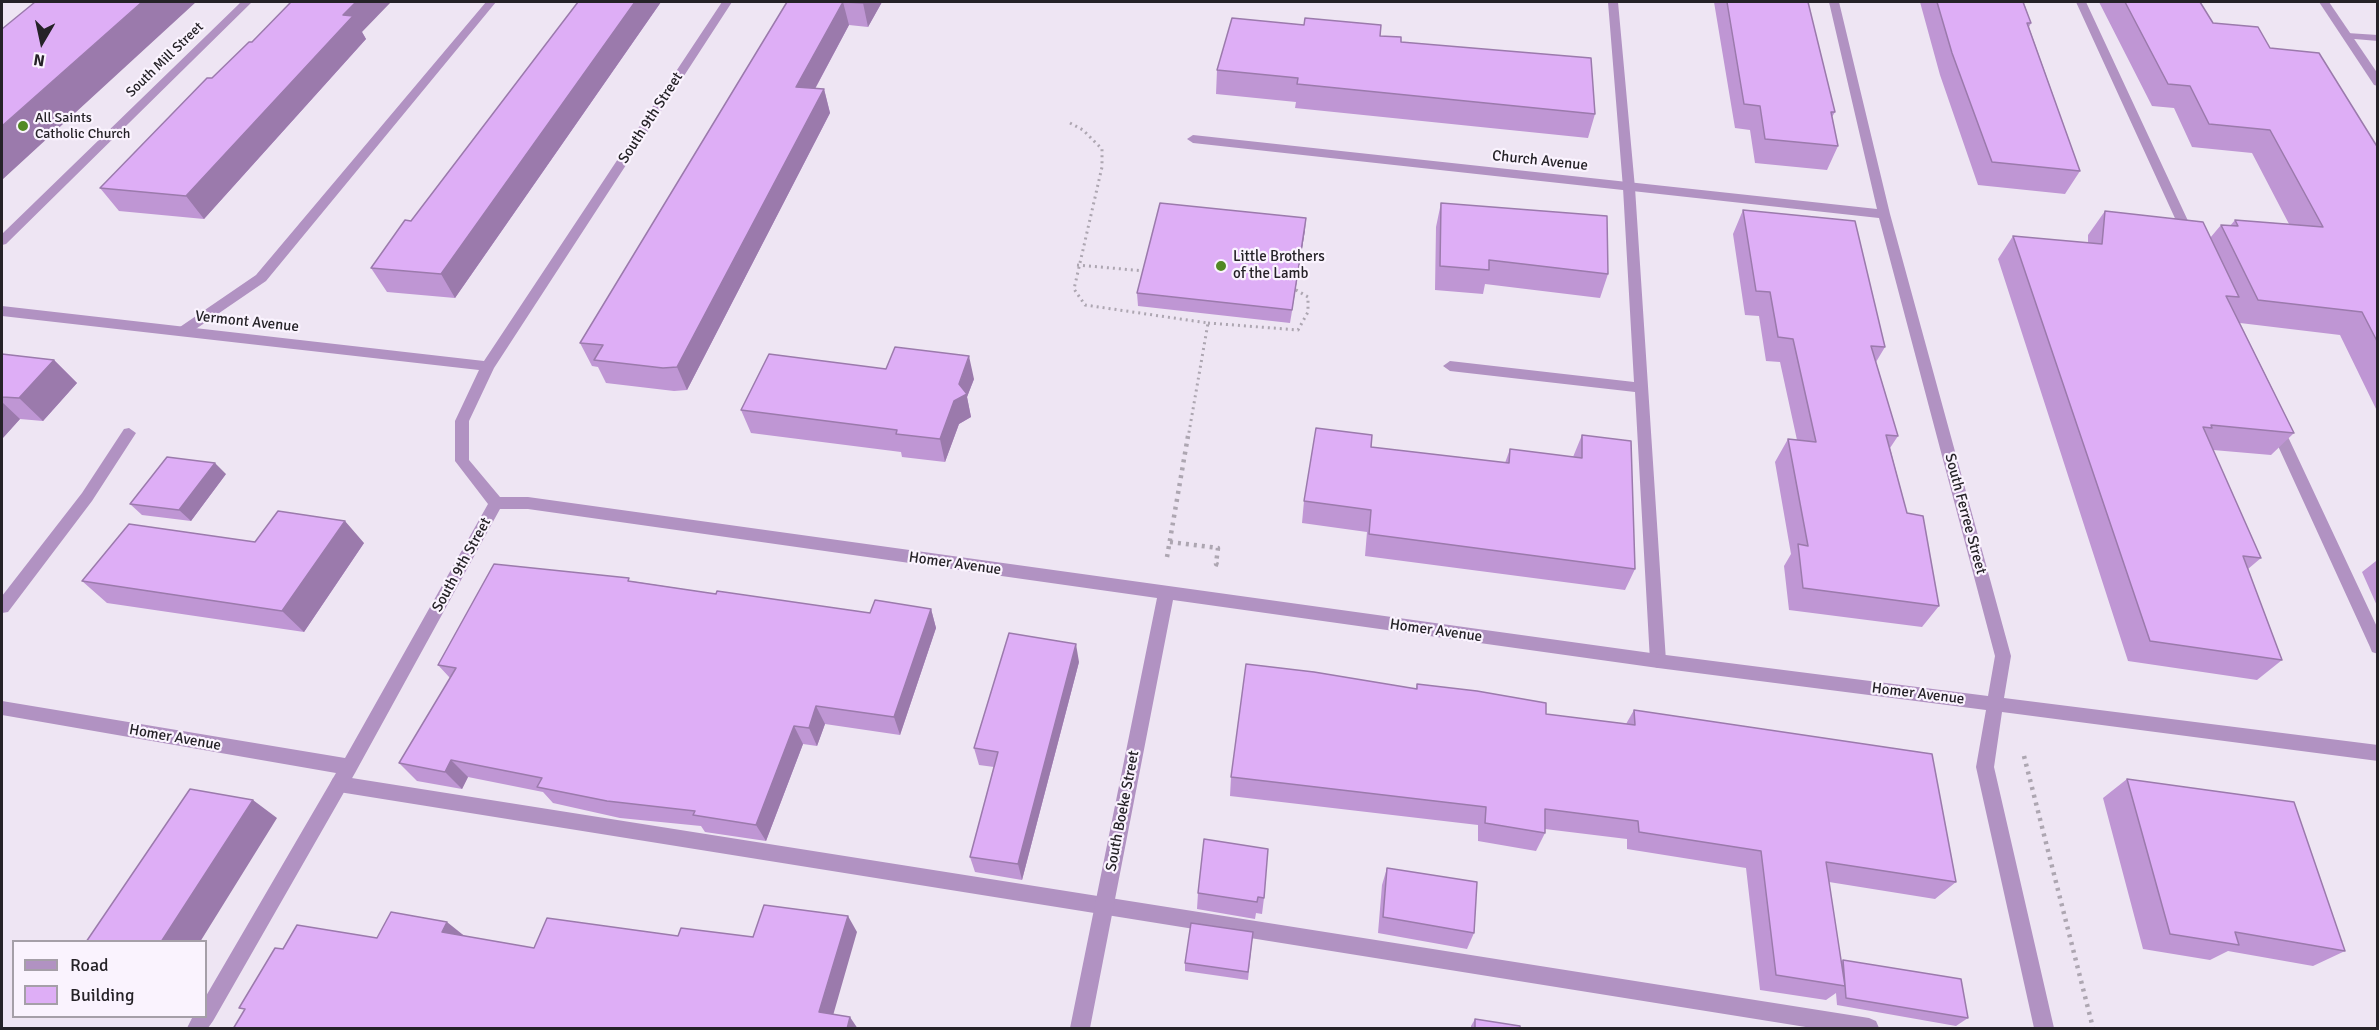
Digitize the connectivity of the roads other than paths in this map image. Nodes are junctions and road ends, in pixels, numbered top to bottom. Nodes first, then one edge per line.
1 (247, 2) edge
2 (491, 2) edge
3 (727, 2) edge
4 (1613, 2) edge
5 (1834, 2) edge
6 (2081, 2) edge
7 (2324, 2) edge
8 (2347, 36) junction
9 (2378, 38) edge
10 (2378, 83) edge
11 (1192, 139) dead end
12 (1629, 188) junction
13 (1884, 214) junction
14 (2, 241) edge
15 (2194, 248) edge
16 (2, 311) edge
17 (182, 332) junction
18 (488, 366) junction
19 (1450, 366) dead end
20 (1641, 388) junction
21 (2269, 410) edge
22 (129, 433) dead end
23 (496, 503) junction
24 (1166, 594) junction
25 (2, 607) edge
26 (2378, 647) edge
27 (1658, 661) junction
28 (1993, 704) junction
29 (2, 708) edge
30 (2378, 753) edge
31 (350, 767) junction
32 (339, 784) junction
33 (1104, 904) junction
34 (207, 1012) edge
35 (1080, 1029) edge
36 (1869, 1029) edge
37 (2044, 1029) edge

1 - 14 street, South Mill Street
2 - 17 street
3 - 18 street, South 9th Street
4 - 12 street
5 - 13 street, South Ferree Street
6 - 15 street
7 - 8 street
8 - 9 street
8 - 10 street
11 - 12 street, Church Avenue
12 - 13 street, Church Avenue
12 - 20 street
13 - 28 street, South Ferree Street
16 - 17 street, Vermont Avenue
17 - 18 street, Vermont Avenue
18 - 23 street, South 9th Street
19 - 20 street
20 - 27 street
21 - 26 street
22 - 25 street
23 - 24 street, Homer Avenue
23 - 31 street, South 9th Street
24 - 27 street, Homer Avenue
24 - 33 street, South Boeke Street
27 - 28 street, Homer Avenue
28 - 30 street, Homer Avenue
28 - 37 street, South Ferree Street
29 - 31 street, Homer Avenue
31 - 32 street, South 9th Street
32 - 33 street
32 - 34 street, South 9th Street
33 - 35 street, South Boeke Street
33 - 36 street

